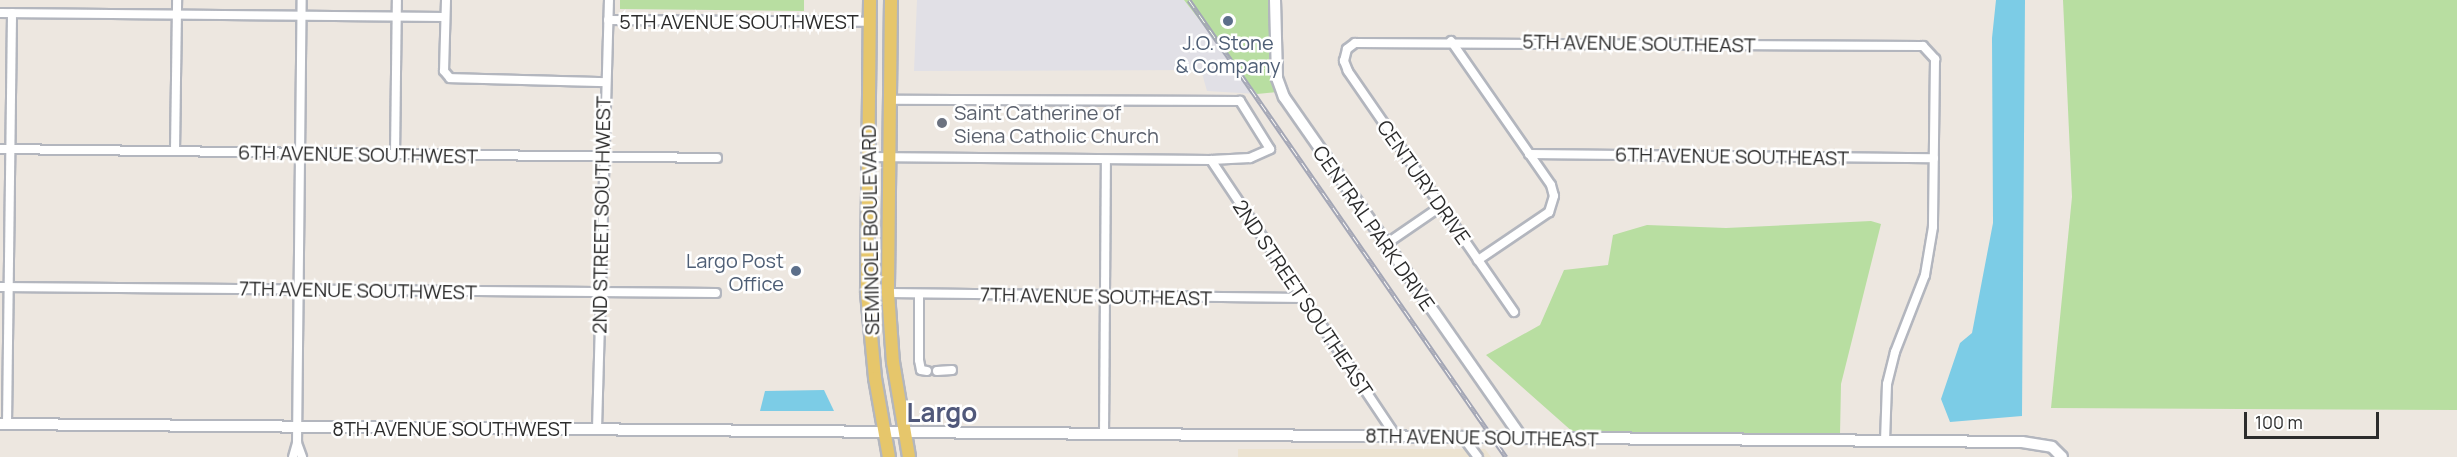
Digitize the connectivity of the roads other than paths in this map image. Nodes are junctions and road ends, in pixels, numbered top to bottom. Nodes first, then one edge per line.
1 (177, 0) edge
2 (302, 0) edge
3 (397, 0) edge
4 (446, 0) edge
5 (609, 0) edge
6 (870, 0) edge
7 (891, 0) edge
8 (1275, 0) edge
9 (0, 13) edge
10 (12, 13) junction
11 (177, 15) junction
12 (302, 15) junction
13 (397, 16) junction
14 (445, 17) junction
15 (608, 20) junction
16 (869, 22) junction
17 (891, 24) junction
18 (1451, 41) junction
19 (1347, 49) joint
20 (604, 82) junction
21 (889, 100) junction
22 (0, 149) edge
23 (12, 150) junction
24 (175, 151) junction
25 (301, 153) junction
26 (1529, 154) junction
27 (396, 155) junction
28 (866, 157) junction
29 (887, 157) junction
30 (717, 158) dead end
31 (1934, 158) junction
32 (604, 159) junction
33 (1211, 160) junction
34 (1106, 161) junction
35 (1440, 207) junction
36 (1386, 244) junction
37 (1478, 260) junction
38 (0, 286) edge
39 (10, 286) junction
40 (300, 289) junction
41 (599, 292) junction
42 (716, 293) dead end
43 (888, 293) junction
44 (919, 294) junction
45 (1105, 297) junction
46 (1304, 298) junction
47 (1514, 312) dead end
48 (952, 370) dead end
49 (927, 371) dead end
50 (938, 371) dead end
51 (4, 424) edge
52 (297, 427) junction
53 (597, 429) junction
54 (883, 432) junction
55 (903, 432) junction
56 (1104, 435) junction
57 (1395, 435) junction
58 (1462, 436) junction
59 (1522, 438) junction
60 (1885, 441) junction
61 (297, 443) junction
62 (2061, 455) edge
63 (293, 457) edge
64 (302, 457) edge
65 (889, 457) edge
66 (909, 457) edge
67 (1478, 457) edge

1 - 11 street
2 - 12 street
3 - 13 street
4 - 14 street
5 - 15 street, 2ND STREET SOUTHWEST
6 - 16 main road, SEMINOLE BOULEVARD
7 - 17 main road, SEMINOLE BOULEVARD
8 - 36 street, CENTRAL PARK DRIVE
9 - 10 street
10 - 11 street
10 - 23 street
11 - 12 street
11 - 24 street
12 - 13 street
12 - 25 street
13 - 14 street
13 - 27 street
14 - 20 street
15 - 16 street, 5TH AVENUE SOUTHWEST
15 - 20 street, 2ND STREET SOUTHWEST
16 - 17 main road
16 - 28 main road, SEMINOLE BOULEVARD
17 - 21 main road, SEMINOLE BOULEVARD
18 - 19 street, 5TH AVENUE SOUTHEAST
18 - 26 street
18 - 31 street, 5TH AVENUE SOUTHEAST
19 - 35 street, CENTURY DRIVE
20 - 32 street, 2ND STREET SOUTHWEST
21 - 29 main road, SEMINOLE BOULEVARD
21 - 33 street
22 - 23 street, 6TH AVENUE SOUTHWEST
23 - 24 street, 6TH AVENUE SOUTHWEST
23 - 39 street
24 - 25 street, 6TH AVENUE SOUTHWEST
25 - 27 street, 6TH AVENUE SOUTHWEST
25 - 40 street
26 - 31 street, 6TH AVENUE SOUTHEAST
26 - 37 street
27 - 32 street, 6TH AVENUE SOUTHWEST
28 - 29 street
28 - 54 main road, SEMINOLE BOULEVARD
29 - 34 street
29 - 43 main road, SEMINOLE BOULEVARD
30 - 32 street, 6TH AVENUE SOUTHWEST
31 - 60 street
32 - 41 street, 2ND STREET SOUTHWEST
33 - 34 street
33 - 46 street, 2ND STREET SOUTHEAST
34 - 45 street
35 - 36 street
35 - 37 street, CENTURY DRIVE
36 - 59 street, CENTRAL PARK DRIVE
37 - 47 street, CENTURY DRIVE
38 - 39 street, 7TH AVENUE SOUTHWEST
39 - 40 street, 7TH AVENUE SOUTHWEST
39 - 51 street
40 - 41 street, 7TH AVENUE SOUTHWEST
40 - 52 street
41 - 42 street, 7TH AVENUE SOUTHWEST
41 - 53 street, 2ND STREET SOUTHWEST
43 - 44 street, 7TH AVENUE SOUTHEAST
43 - 55 main road, SEMINOLE BOULEVARD
44 - 45 street, 7TH AVENUE SOUTHEAST
44 - 49 street
45 - 46 street, 7TH AVENUE SOUTHEAST
45 - 56 street
46 - 57 street, 2ND STREET SOUTHEAST
48 - 50 street
51 - 52 street, 8TH AVENUE SOUTHWEST
52 - 53 street, 8TH AVENUE SOUTHWEST
52 - 61 street
53 - 54 street, 8TH AVENUE SOUTHWEST
54 - 55 street, 8TH AVENUE SOUTHWEST
54 - 65 main road, SEMINOLE BOULEVARD
55 - 56 street, 8TH AVENUE SOUTHEAST
55 - 66 main road, SEMINOLE BOULEVARD
56 - 57 street, 8TH AVENUE SOUTHEAST
57 - 58 street, 8TH AVENUE SOUTHEAST
58 - 59 street, 8TH AVENUE SOUTHEAST
58 - 67 street
59 - 60 street, 8TH AVENUE SOUTHEAST
60 - 62 street, 8TH AVENUE SOUTHEAST
61 - 63 street
61 - 64 street

